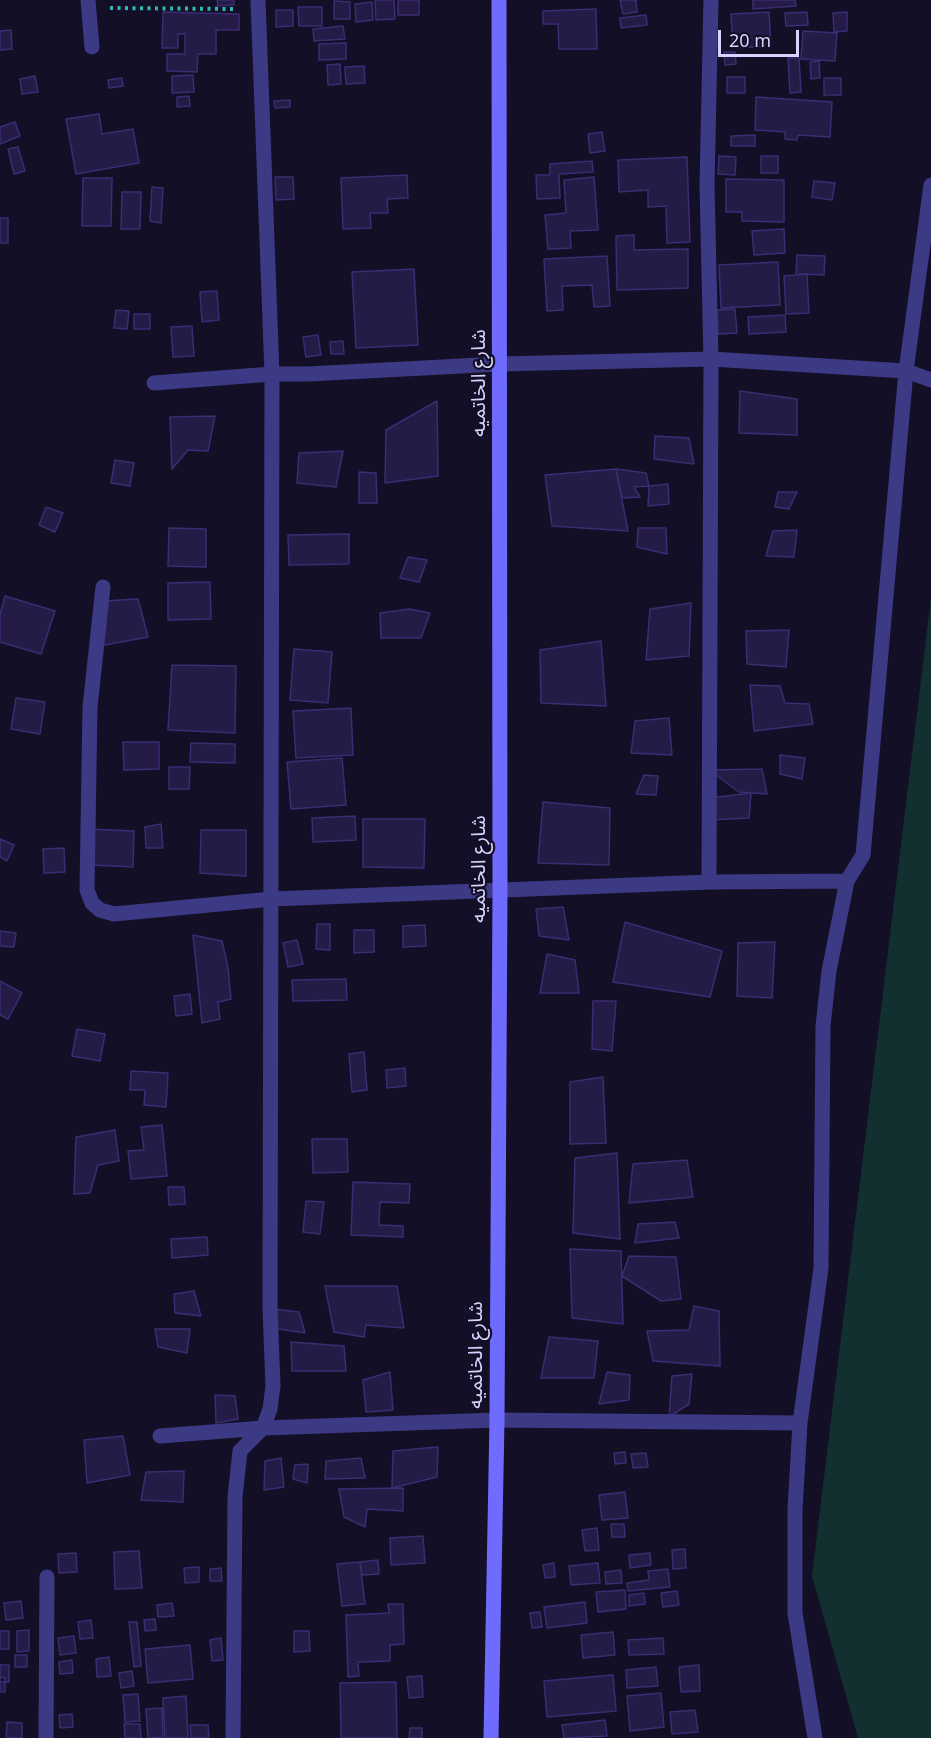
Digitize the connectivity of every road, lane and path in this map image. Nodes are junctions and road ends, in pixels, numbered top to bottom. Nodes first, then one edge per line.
1 (499, 0) edge
2 (711, 0) edge
3 (88, 4) edge
4 (258, 5) edge
5 (92, 47) dead end
6 (931, 185) edge
7 (923, 309) edge
8 (711, 359) junction
9 (500, 364) junction
10 (906, 371) junction
11 (272, 374) junction
12 (931, 380) edge
13 (154, 383) dead end
14 (103, 587) dead end
15 (847, 881) junction
16 (709, 882) junction
17 (500, 890) junction
18 (272, 899) junction
19 (497, 1420) junction
20 (800, 1424) junction
21 (262, 1428) junction
22 (160, 1436) dead end
23 (47, 1577) dead end
24 (46, 1738) edge
25 (233, 1738) edge
26 (491, 1738) edge
27 (815, 1738) edge

1 - 9 street, شارع الخاتميه
2 - 8 street
3 - 4 path
3 - 5 street
4 - 11 street
6 - 7 street
7 - 10 street
8 - 9 street
8 - 10 street
8 - 16 street
9 - 11 street
9 - 17 street, شارع الخاتميه
10 - 12 street
10 - 15 street
11 - 13 street
11 - 18 street
14 - 18 street
15 - 16 street
15 - 20 street
16 - 17 street
17 - 18 street
17 - 19 street, شارع الخاتميه
18 - 21 street
19 - 20 street
19 - 21 street
19 - 26 street, شارع الخاتميه
20 - 27 street
21 - 22 street
21 - 25 street
23 - 24 street

